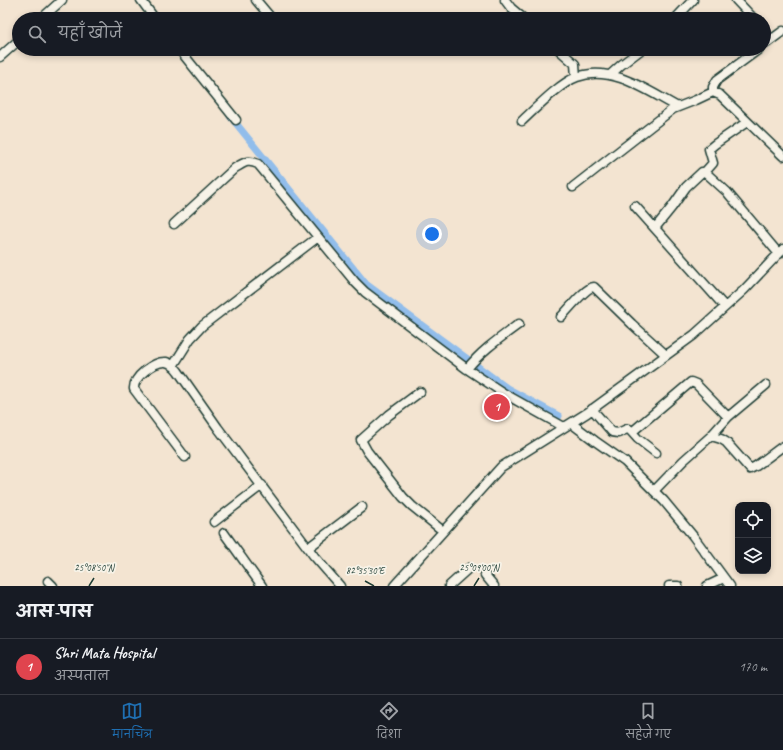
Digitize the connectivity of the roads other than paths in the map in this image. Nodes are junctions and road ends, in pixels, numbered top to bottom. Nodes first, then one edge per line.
1 (62, 0) edge
2 (140, 0) edge
3 (256, 0) edge
4 (504, 0) edge
5 (693, 0) edge
6 (736, 0) edge
7 (49, 12) edge
8 (149, 12) edge
9 (266, 12) edge
10 (516, 12) edge
11 (682, 12) edge
12 (747, 12) edge
13 (783, 31) edge
14 (771, 39) edge
15 (12, 46) edge
16 (185, 56) edge
17 (566, 56) edge
18 (632, 56) edge
19 (750, 56) edge
20 (0, 57) edge
21 (610, 75) junction
22 (576, 77) junction
23 (713, 92) junction
24 (678, 107) junction
25 (236, 120) dead end
26 (522, 121) dead end
27 (747, 122) junction
28 (783, 156) edge
29 (705, 172) junction
30 (573, 187) dead end
31 (635, 206) dead end
32 (174, 224) dead end
33 (655, 228) junction
34 (318, 237) junction
35 (781, 252) edge
36 (726, 307) junction
37 (561, 317) dead end
38 (519, 324) dead end
39 (666, 355) junction
40 (174, 366) junction
41 (469, 366) junction
42 (766, 385) dead end
43 (420, 392) dead end
44 (592, 409) junction
45 (728, 417) junction
46 (568, 425) junction
47 (632, 432) junction
48 (711, 436) junction
49 (783, 446) edge
50 (656, 453) dead end
51 (185, 457) dead end
52 (262, 485) junction
53 (654, 491) junction
54 (362, 507) dead end
55 (214, 522) dead end
56 (443, 531) junction
57 (224, 533) dead end
58 (308, 548) junction
59 (469, 568) dead end
60 (485, 575) dead end
61 (724, 578) junction
62 (262, 586) edge
63 (340, 586) edge
64 (394, 586) edge
65 (449, 586) edge
66 (494, 586) edge
67 (669, 586) edge
68 (678, 586) edge
69 (707, 586) edge
70 (730, 586) edge

1 - 7 street
2 - 8 street
3 - 9 street
4 - 10 street
5 - 11 street
6 - 12 street
13 - 14 street
15 - 20 street
16 - 25 street
17 - 22 street
18 - 21 street
19 - 23 street
21 - 22 street
21 - 24 street
22 - 26 street
23 - 24 street
23 - 27 street
24 - 30 street
27 - 28 street
27 - 29 street
29 - 33 street
29 - 35 street
31 - 33 street
32 - 34 street
33 - 36 street
34 - 40 street
34 - 41 street
35 - 36 street
36 - 39 street
37 - 39 street
38 - 41 street
39 - 44 street
40 - 51 street
40 - 52 street
41 - 46 street
42 - 45 street
43 - 56 street
44 - 46 street
44 - 47 street
45 - 47 street
45 - 48 street
46 - 53 street
46 - 56 street
47 - 50 street
48 - 49 street
48 - 53 street
52 - 55 street
52 - 58 street
53 - 61 street
54 - 58 street
56 - 64 street
57 - 62 street
58 - 63 street
59 - 65 street
60 - 66 street
61 - 69 street
61 - 70 street
67 - 68 street

